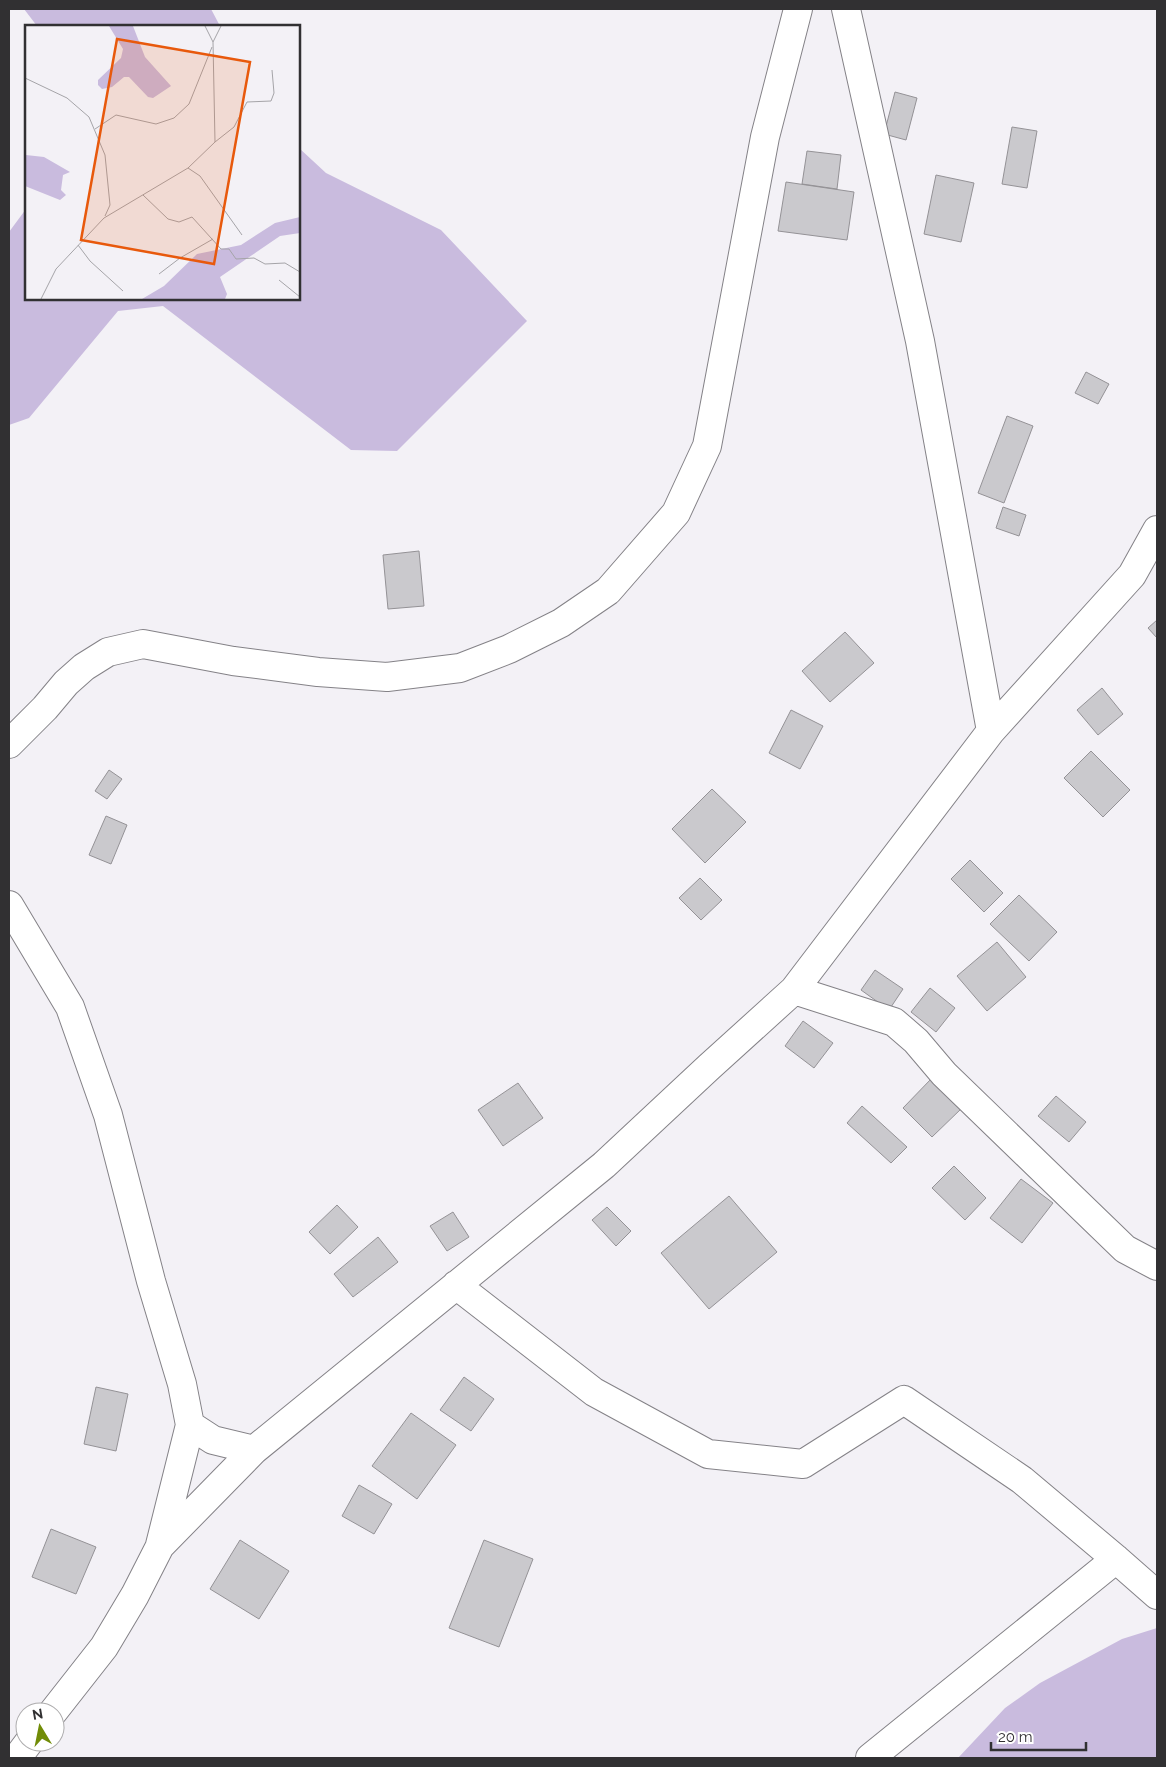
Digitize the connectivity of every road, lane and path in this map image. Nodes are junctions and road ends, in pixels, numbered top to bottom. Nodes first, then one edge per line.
1 (798, 9) edge
2 (846, 9) edge
3 (1157, 530) edge
4 (991, 731) junction
5 (9, 744) edge
6 (9, 904) edge
7 (794, 990) junction
8 (1157, 1266) edge
9 (456, 1285) junction
10 (190, 1425) junction
11 (254, 1450) junction
12 (160, 1546) junction
13 (1116, 1559) junction
14 (1157, 1595) edge
15 (61, 1702) edge
16 (870, 1758) edge

1 - 5 street
2 - 4 street
3 - 4 street
4 - 7 street
6 - 10 street
7 - 8 street
7 - 9 street
9 - 11 street
9 - 13 street
10 - 11 street
10 - 12 street
11 - 12 street
12 - 15 street
13 - 14 street
13 - 16 street

